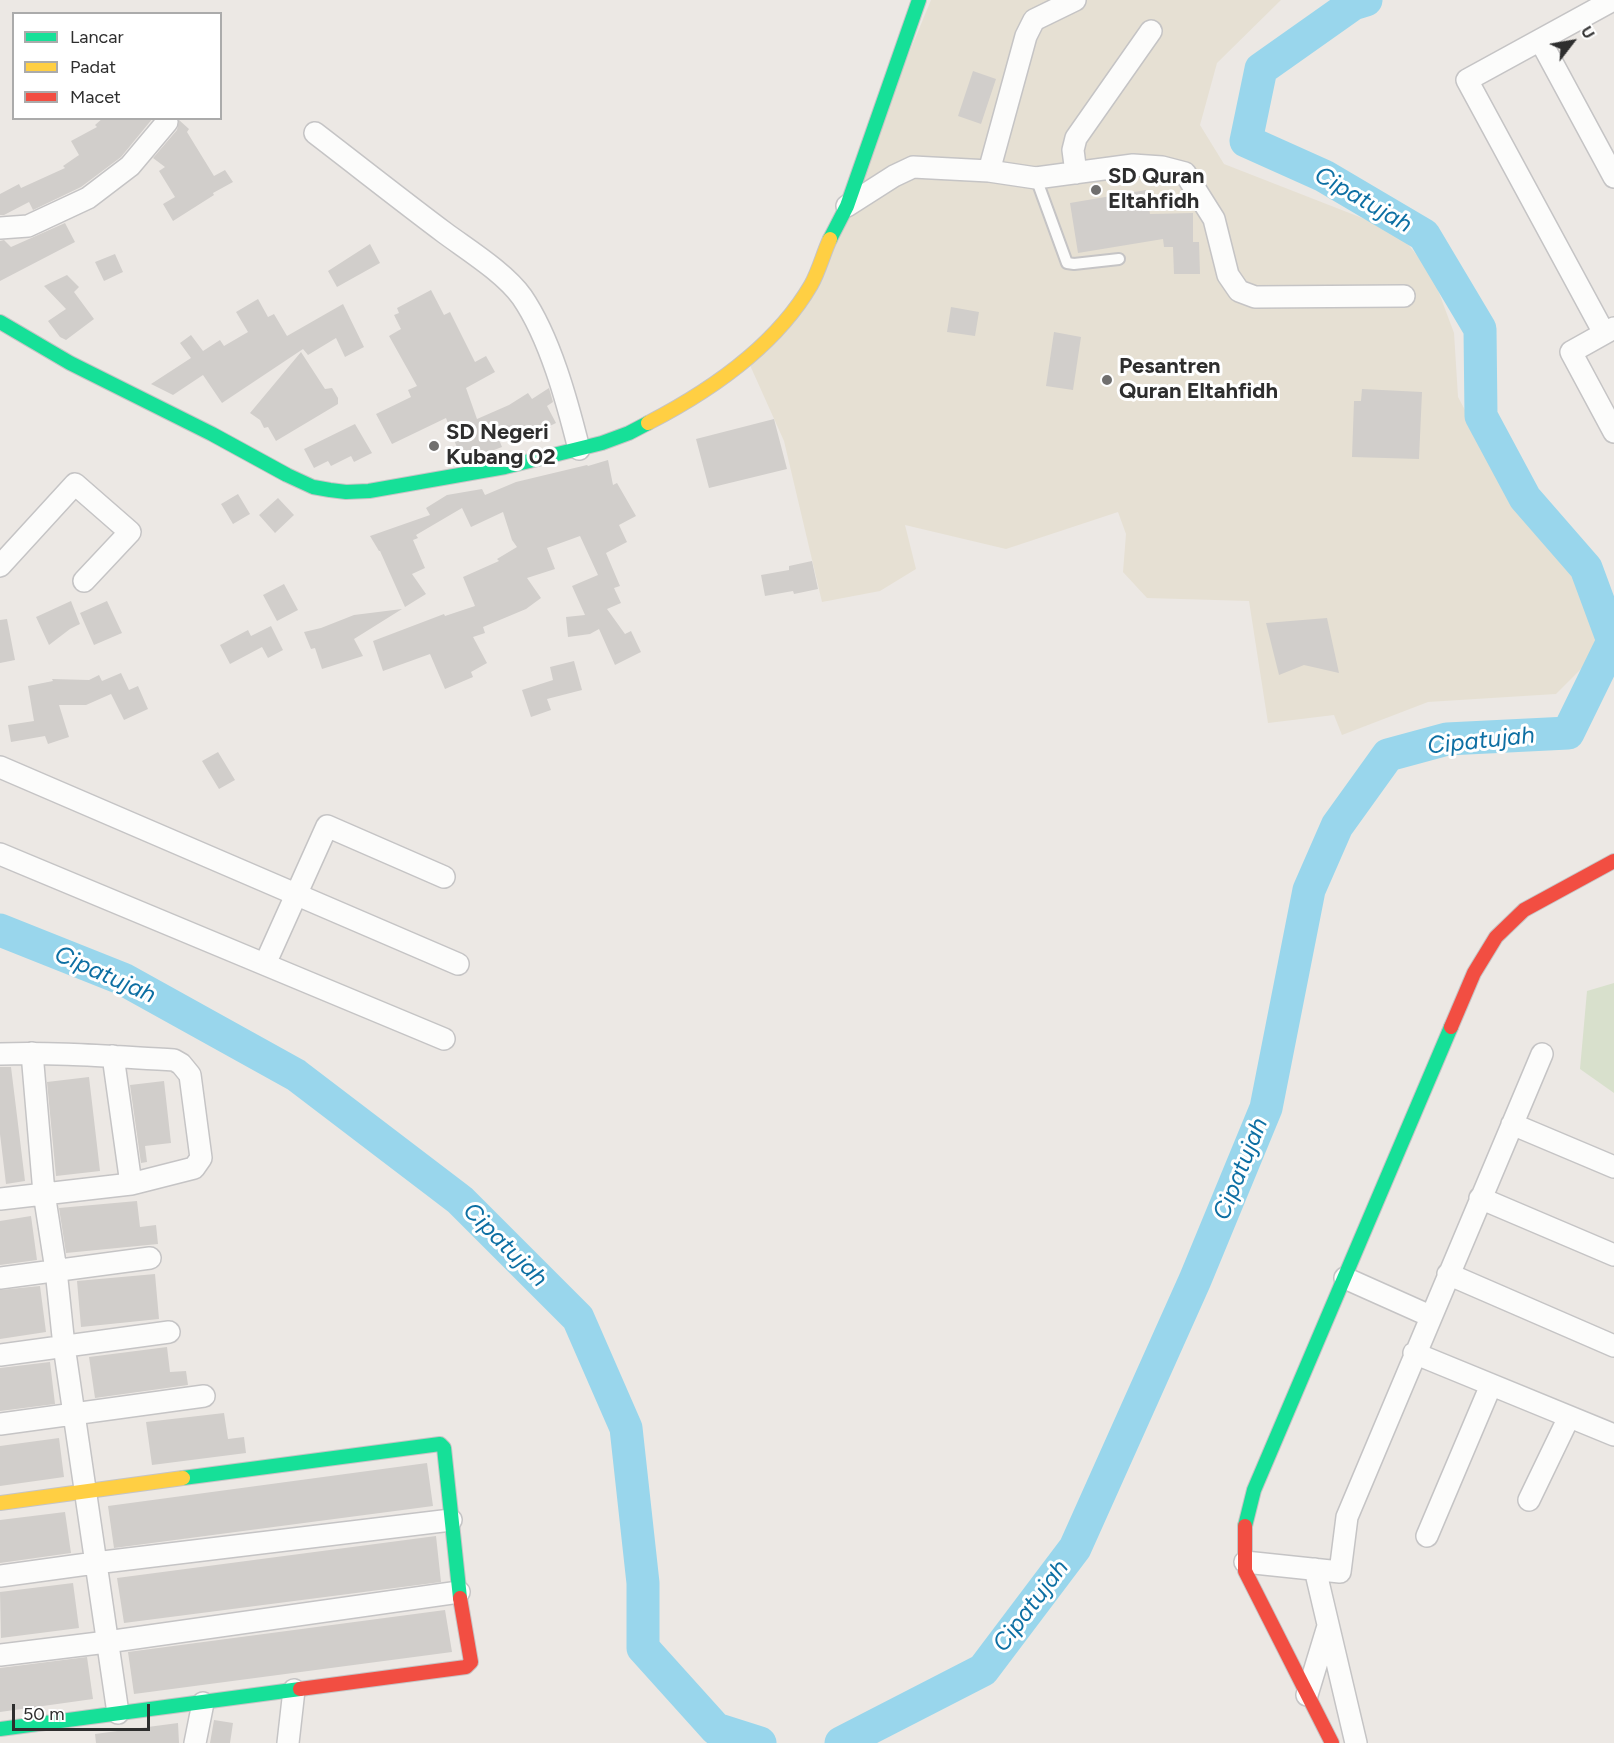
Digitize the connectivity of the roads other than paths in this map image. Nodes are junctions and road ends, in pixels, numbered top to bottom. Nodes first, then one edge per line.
1 (919, 0) edge
2 (1075, 0) edge
3 (1612, 6) edge
4 (1151, 31) dead end
5 (1540, 40) junction
6 (167, 122) dead end
7 (315, 133) dead end
8 (989, 171) junction
9 (1076, 173) junction
10 (1614, 177) edge
11 (1036, 178) junction
12 (847, 206) junction
13 (0, 228) edge
14 (1119, 259) dead end
15 (1404, 296) dead end
16 (0, 321) edge
17 (1609, 331) edge
18 (1614, 432) edge
19 (579, 449) junction
20 (0, 566) edge
21 (84, 581) dead end
22 (0, 767) edge
23 (0, 854) edge
24 (1614, 861) edge
25 (444, 877) dead end
26 (296, 894) junction
27 (265, 964) junction
28 (458, 964) dead end
29 (444, 1039) dead end
30 (32, 1053) junction
31 (0, 1054) edge
32 (1542, 1054) dead end
33 (113, 1056) junction
34 (1512, 1124) junction
35 (1614, 1167) edge
36 (130, 1184) junction
37 (44, 1193) junction
38 (1480, 1198) junction
39 (0, 1199) edge
40 (1614, 1255) edge
41 (150, 1258) dead end
42 (56, 1270) junction
43 (1448, 1274) junction
44 (0, 1278) edge
45 (1345, 1278) junction
46 (1430, 1316) junction
47 (169, 1332) dead end
48 (64, 1346) junction
49 (1614, 1346) edge
50 (1414, 1353) junction
51 (0, 1355) edge
52 (1491, 1385) junction
53 (204, 1396) dead end
54 (74, 1412) junction
55 (1569, 1417) junction
56 (0, 1424) edge
57 (1614, 1435) edge
58 (84, 1491) junction
59 (1529, 1500) dead end
60 (0, 1503) edge
61 (451, 1521) junction
62 (1427, 1536) dead end
63 (1245, 1562) junction
64 (95, 1563) junction
65 (1315, 1569) junction
66 (0, 1576) edge
67 (459, 1592) junction
68 (1328, 1626) junction
69 (107, 1642) junction
70 (0, 1655) edge
71 (294, 1690) junction
72 (1308, 1695) junction
73 (203, 1703) junction
74 (118, 1713) junction
75 (0, 1729) edge
76 (195, 1743) edge
77 (288, 1743) edge
78 (1332, 1743) edge
79 (1356, 1743) edge

1 - 12 street
2 - 8 street
3 - 5 street
4 - 9 street
5 - 10 street
5 - 17 street
6 - 13 street
7 - 19 street
8 - 11 street
8 - 12 street
9 - 11 street
9 - 15 street
11 - 14 lane
12 - 19 street
16 - 19 street
17 - 18 street
20 - 21 street
22 - 26 street
23 - 27 street
24 - 45 street
25 - 26 street
26 - 27 street
26 - 28 street
27 - 29 street
30 - 31 street
30 - 33 street
30 - 37 street
32 - 34 street
33 - 36 street
33 - 36 street
34 - 35 street
34 - 38 street
36 - 37 street
37 - 39 street
37 - 42 street
38 - 40 street
38 - 43 street
41 - 42 street
42 - 44 street
42 - 48 street
43 - 46 street
43 - 49 street
45 - 46 street
45 - 63 street
46 - 50 street
47 - 48 street
48 - 51 street
48 - 54 street
50 - 52 street
50 - 65 street
52 - 55 street
52 - 62 street
53 - 54 street
54 - 56 street
54 - 58 street
55 - 57 street
55 - 59 street
58 - 60 street
58 - 61 street
58 - 64 street
61 - 64 street
61 - 67 street
63 - 65 street
63 - 72 street
64 - 66 street
64 - 69 street
65 - 68 street
67 - 69 street
67 - 71 street
68 - 72 street
68 - 79 street
69 - 70 street
69 - 74 street
71 - 73 street
71 - 77 street
72 - 78 street
73 - 74 street
73 - 76 street
74 - 75 street

